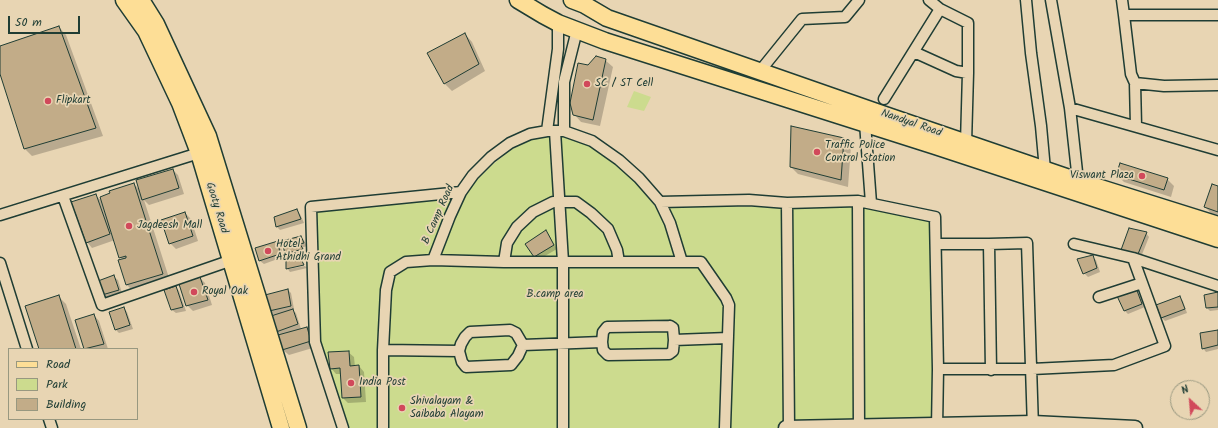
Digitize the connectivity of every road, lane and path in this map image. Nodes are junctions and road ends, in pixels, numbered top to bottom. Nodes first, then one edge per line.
1 (124, 0) edge
2 (141, 0) edge
3 (518, 0) edge
4 (859, 0) edge
5 (929, 0) edge
6 (1026, 0) edge
7 (1051, 0) edge
8 (1122, 0) edge
9 (583, 2) edge
10 (544, 8) edge
11 (940, 9) junction
12 (1124, 15) junction
13 (1218, 15) edge
14 (607, 18) junction
15 (558, 23) junction
16 (577, 30) junction
17 (605, 41) junction
18 (914, 52) junction
19 (760, 71) junction
20 (968, 73) junction
21 (1136, 83) junction
22 (1218, 85) edge
23 (884, 99) dead end
24 (1070, 108) junction
25 (865, 123) junction
26 (1136, 126) junction
27 (555, 131) junction
28 (966, 143) junction
29 (1218, 150) edge
30 (199, 153) junction
31 (1045, 170) junction
32 (1078, 181) junction
33 (461, 192) junction
34 (63, 196) junction
35 (858, 201) junction
36 (560, 202) junction
37 (660, 202) junction
38 (787, 203) junction
39 (870, 203) junction
40 (0, 215) edge
41 (1218, 224) edge
42 (1218, 239) edge
43 (936, 244) junction
44 (989, 244) junction
45 (1074, 244) dead end
46 (1133, 258) junction
47 (232, 260) junction
48 (433, 260) junction
49 (0, 262) edge
50 (504, 262) junction
51 (563, 262) junction
52 (619, 262) junction
53 (682, 262) junction
54 (1142, 283) junction
55 (1218, 286) edge
56 (1099, 297) dead end
57 (728, 338) junction
58 (674, 340) junction
59 (602, 342) junction
60 (562, 344) junction
61 (523, 345) junction
62 (27, 348) edge
63 (383, 350) junction
64 (459, 351) junction
65 (938, 369) junction
66 (1032, 369) junction
67 (991, 370) junction
68 (989, 426) edge
69 (1033, 426) edge
70 (859, 427) edge
71 (937, 427) edge
72 (281, 428) edge
73 (298, 428) edge
74 (343, 428) edge
75 (383, 428) edge
76 (563, 428) edge
77 (725, 428) edge
78 (787, 428) edge
79 (1131, 428) edge

1 - 30 main road, Gooty Road
2 - 73 main road, Gooty Road
3 - 10 main road, Nandyal Road
4 - 19 street
5 - 11 street
6 - 31 street
7 - 24 street
8 - 12 street
9 - 14 main road, Nandyal Road
10 - 15 main road, Nandyal Road
11 - 18 street
11 - 20 street
12 - 13 street
12 - 21 street
14 - 17 main road
14 - 19 main road, Nandyal Road
15 - 16 main road, Nandyal Road
15 - 27 street
16 - 17 main road, Nandyal Road
16 - 27 street
17 - 25 main road, Nandyal Road
18 - 20 street
18 - 23 street
19 - 28 main road, Nandyal Road
20 - 28 street
21 - 22 street
21 - 26 street
24 - 26 street
24 - 32 street
25 - 39 street
25 - 42 main road, Nandyal Road
26 - 29 street
27 - 33 street, B Camp Road
27 - 36 street
27 - 37 street
28 - 31 main road, Nandyal Road
30 - 34 street
30 - 47 main road, Gooty Road
31 - 32 main road, Nandyal Road
32 - 41 main road, Nandyal Road
33 - 48 street, B Camp Road
33 - 74 street
34 - 40 street
34 - 47 street
35 - 38 street
35 - 39 street
35 - 70 street
36 - 50 street
36 - 51 street
36 - 52 street
37 - 38 street
37 - 53 street
38 - 78 street
39 - 43 street
43 - 44 street
43 - 65 street
44 - 66 street
44 - 67 street
45 - 46 street
46 - 54 street
46 - 55 street
47 - 72 main road, Gooty Road
48 - 50 street
48 - 63 street
49 - 62 street
50 - 51 street
51 - 52 street
51 - 60 street
52 - 53 street
53 - 57 street
54 - 56 street
54 - 66 street
57 - 58 street
57 - 77 street
58 - 59 street
58 - 59 street
59 - 60 street
60 - 61 street
60 - 76 street
61 - 64 street
61 - 64 street
63 - 64 street
63 - 75 street
65 - 67 street
65 - 71 street
66 - 67 street
66 - 69 street
68 - 69 street
68 - 71 street
69 - 79 street
70 - 71 street
70 - 78 street

